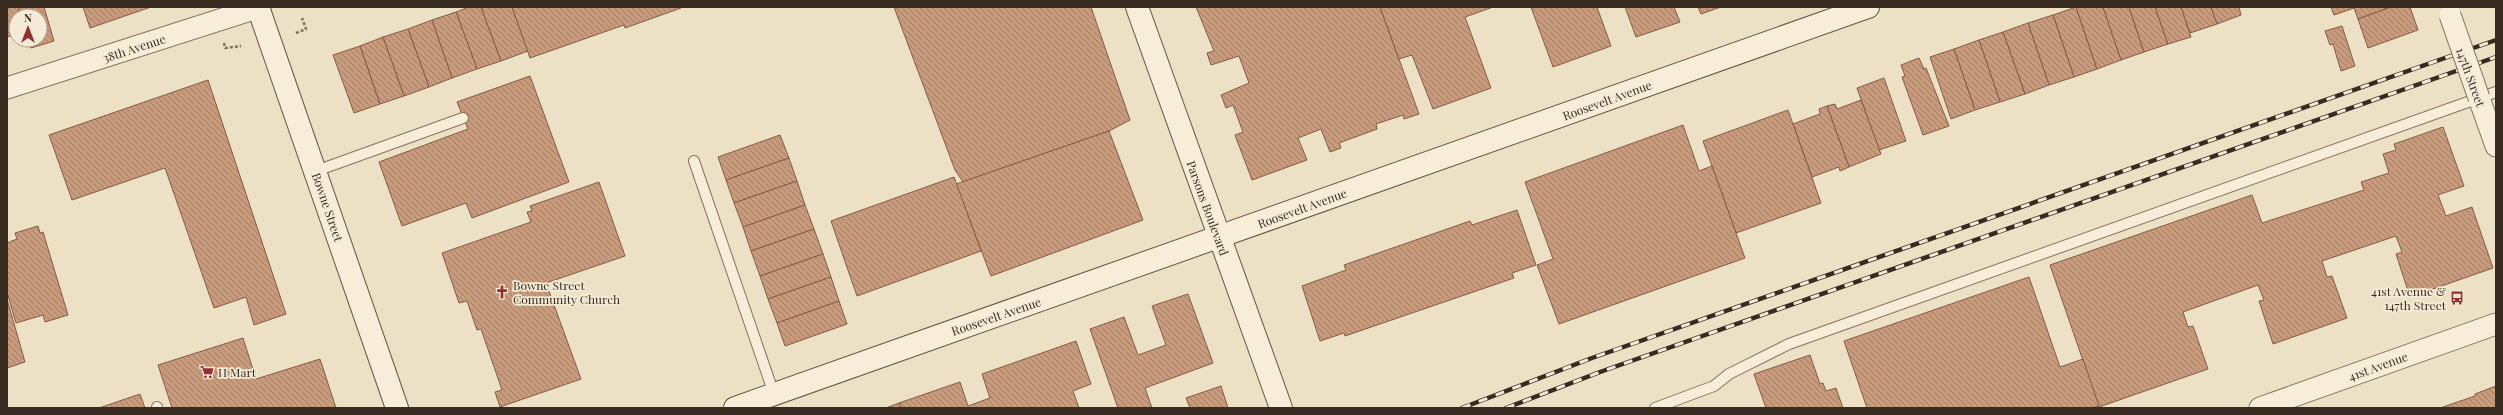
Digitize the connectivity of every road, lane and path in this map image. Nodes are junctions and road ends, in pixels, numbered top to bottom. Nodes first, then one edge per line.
1 (259, 7) edge
2 (1137, 7) edge
3 (1868, 7) edge
4 (2448, 11) edge
5 (302, 18) dead end
6 (296, 33) dead end
7 (223, 39) dead end
8 (241, 46) dead end
9 (7, 88) edge
10 (2487, 95) edge
11 (463, 118) dead end
12 (2496, 146) edge
13 (694, 161) dead end
14 (316, 171) junction
15 (1219, 237) junction
16 (2496, 324) edge
17 (774, 394) junction
18 (397, 408) edge
19 (735, 408) edge
20 (1281, 408) edge
21 (1655, 408) edge
22 (2260, 408) edge

1 - 9 street, 38th Avenue
1 - 14 street, Bowne Street
2 - 15 street, Parsons Boulevard
3 - 15 street, Roosevelt Avenue
4 - 10 street, 147th Street, bridge
5 - 6 path
7 - 8 path
10 - 12 street, 147th Street
10 - 21 lane
11 - 14 lane
13 - 17 lane
14 - 18 street, Bowne Street
15 - 17 street, Roosevelt Avenue
15 - 20 street, Parsons Boulevard
16 - 22 street, 41st Avenue
17 - 19 street, Roosevelt Avenue

